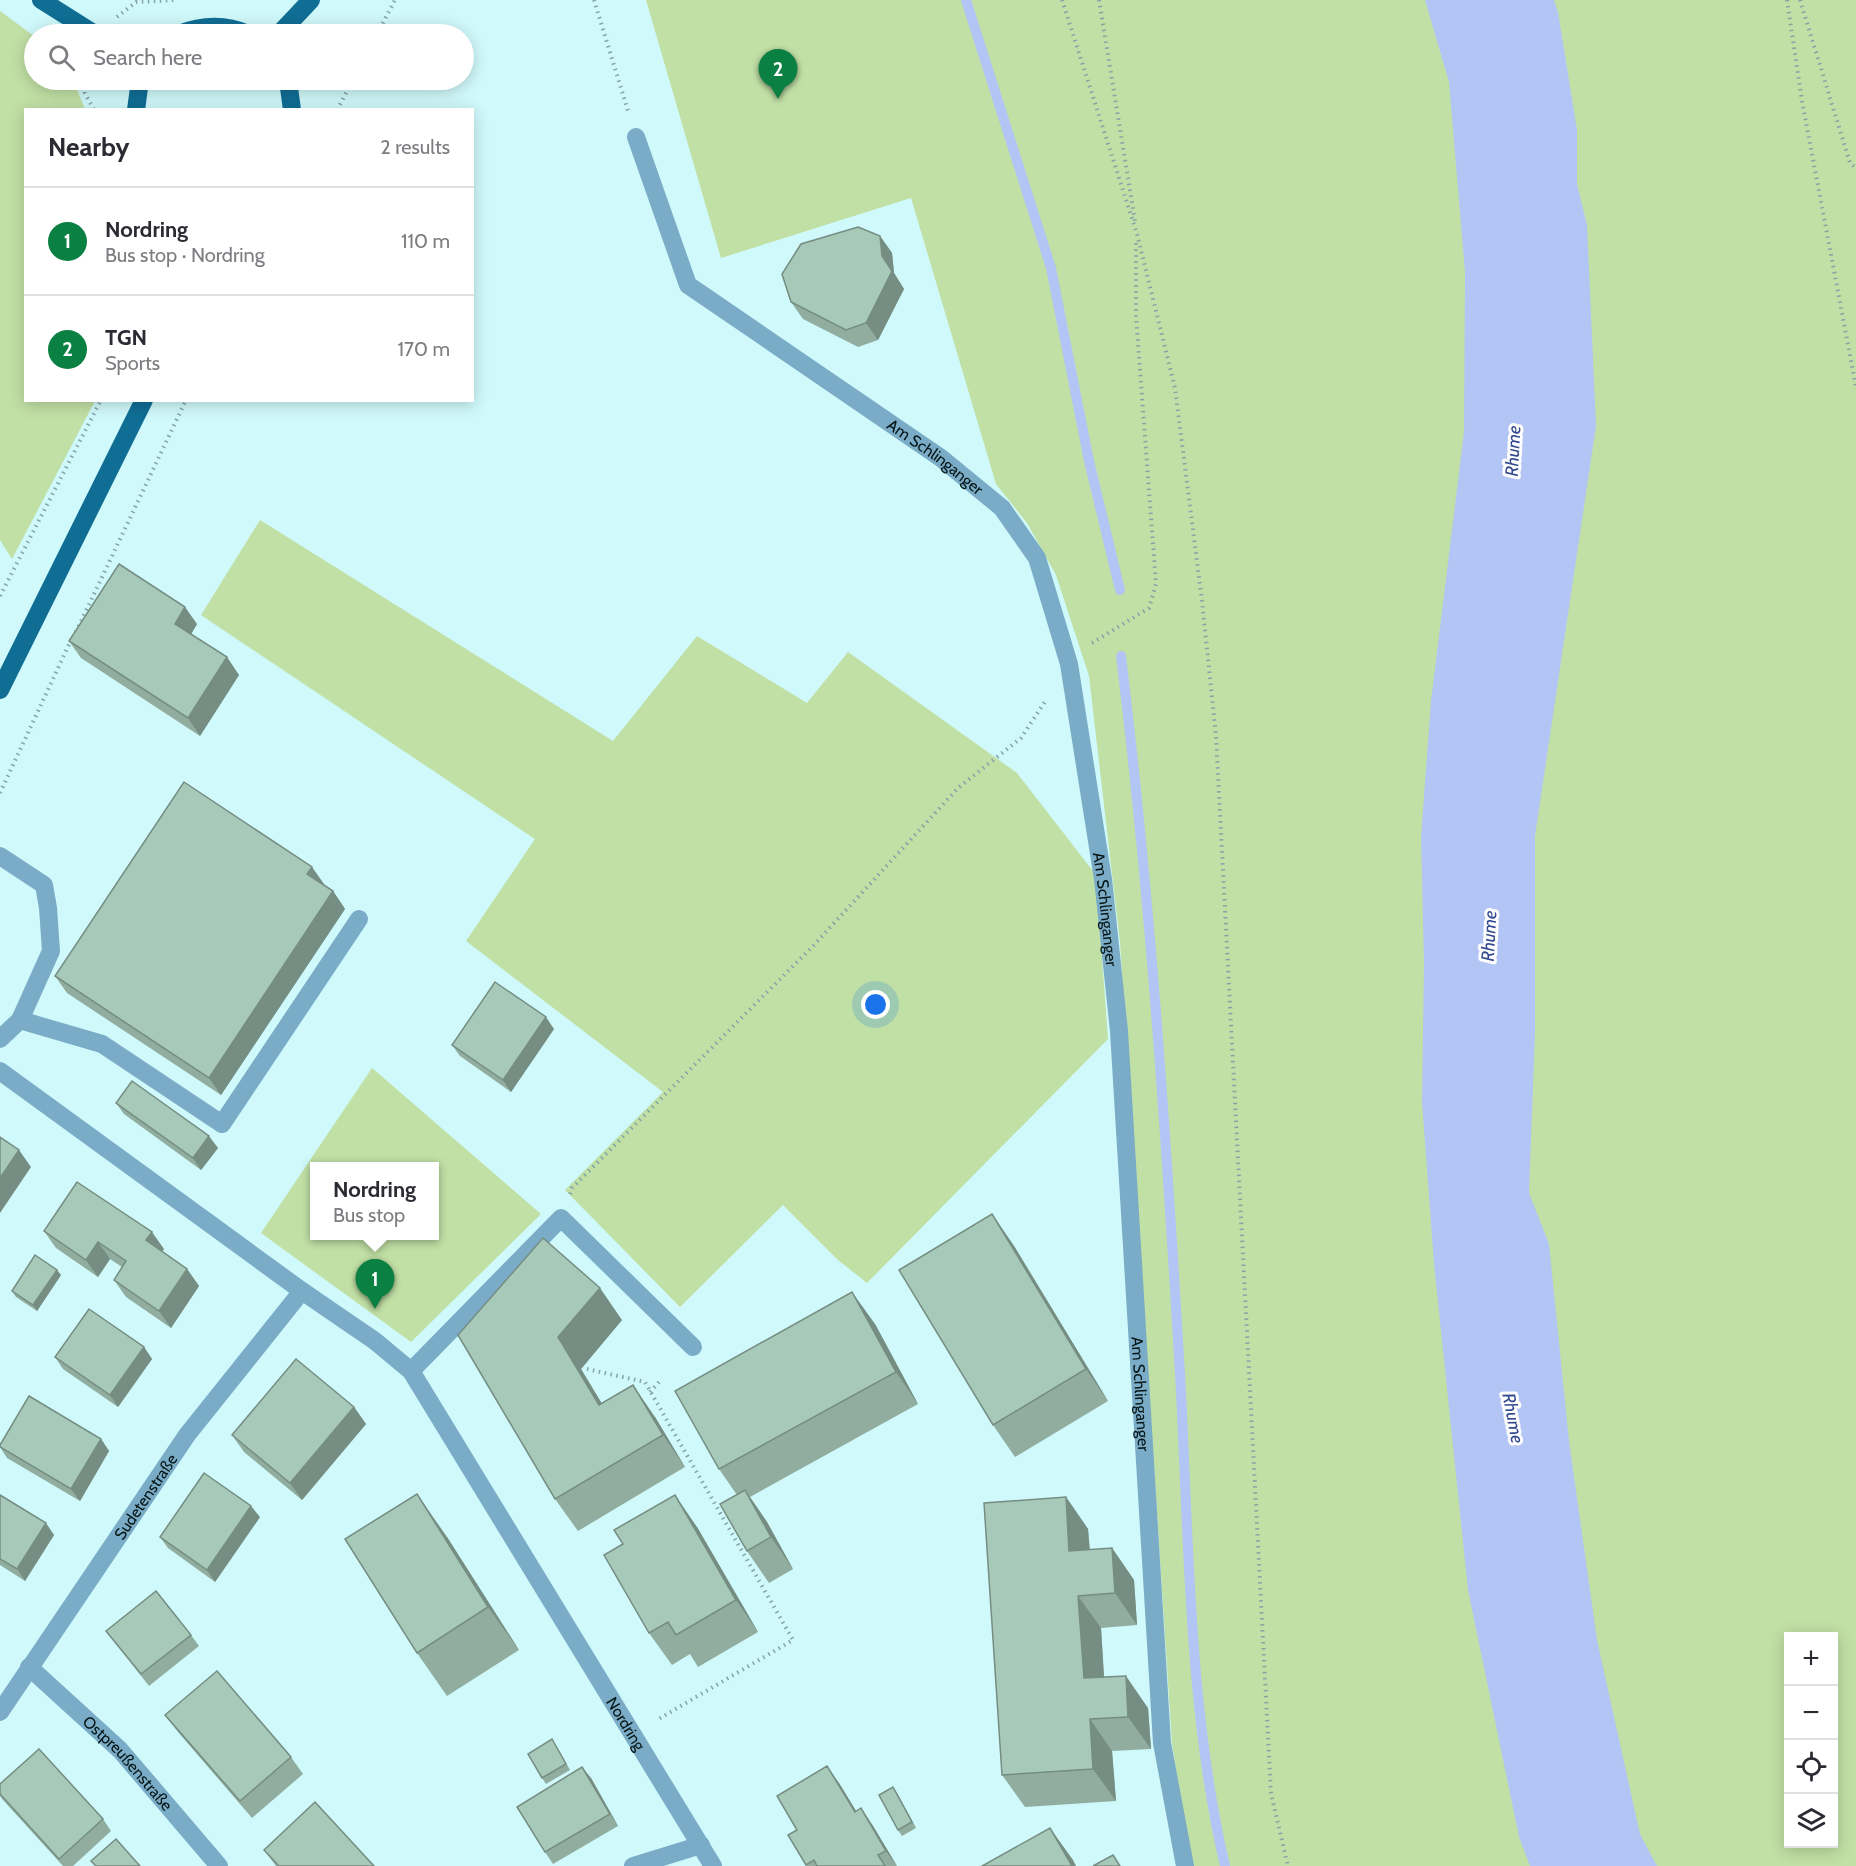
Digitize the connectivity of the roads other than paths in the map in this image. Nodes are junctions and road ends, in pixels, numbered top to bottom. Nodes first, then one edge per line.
1 (41, 0) edge
2 (311, 0) edge
3 (79, 24) edge
4 (288, 24) edge
5 (139, 90) edge
6 (289, 90) edge
7 (136, 108) edge
8 (292, 108) edge
9 (636, 136) road end
10 (143, 402) edge
11 (0, 690) edge
12 (0, 856) edge
13 (359, 920) dead end
14 (20, 1020) junction
15 (0, 1039) edge
16 (0, 1071) edge
17 (302, 1291) junction
18 (693, 1347) dead end
19 (411, 1371) junction
20 (29, 1667) junction
21 (0, 1712) edge
22 (700, 1845) junction
23 (219, 1866) edge
24 (633, 1866) edge
25 (713, 1866) edge
26 (1185, 1866) edge

1 - 3 main road
2 - 4 main road
5 - 7 main road
6 - 8 main road
9 - 26 street, Am Schlinganger
10 - 11 main road
12 - 14 street
13 - 14 street
14 - 15 street
16 - 17 street, Nordring
17 - 19 street, Nordring
17 - 20 street, Sudetenstraße
18 - 19 street
19 - 22 street, Nordring
20 - 21 street, Sudetenstraße
20 - 23 street, Ostpreußenstraße
22 - 24 street
22 - 25 street, Nordring

